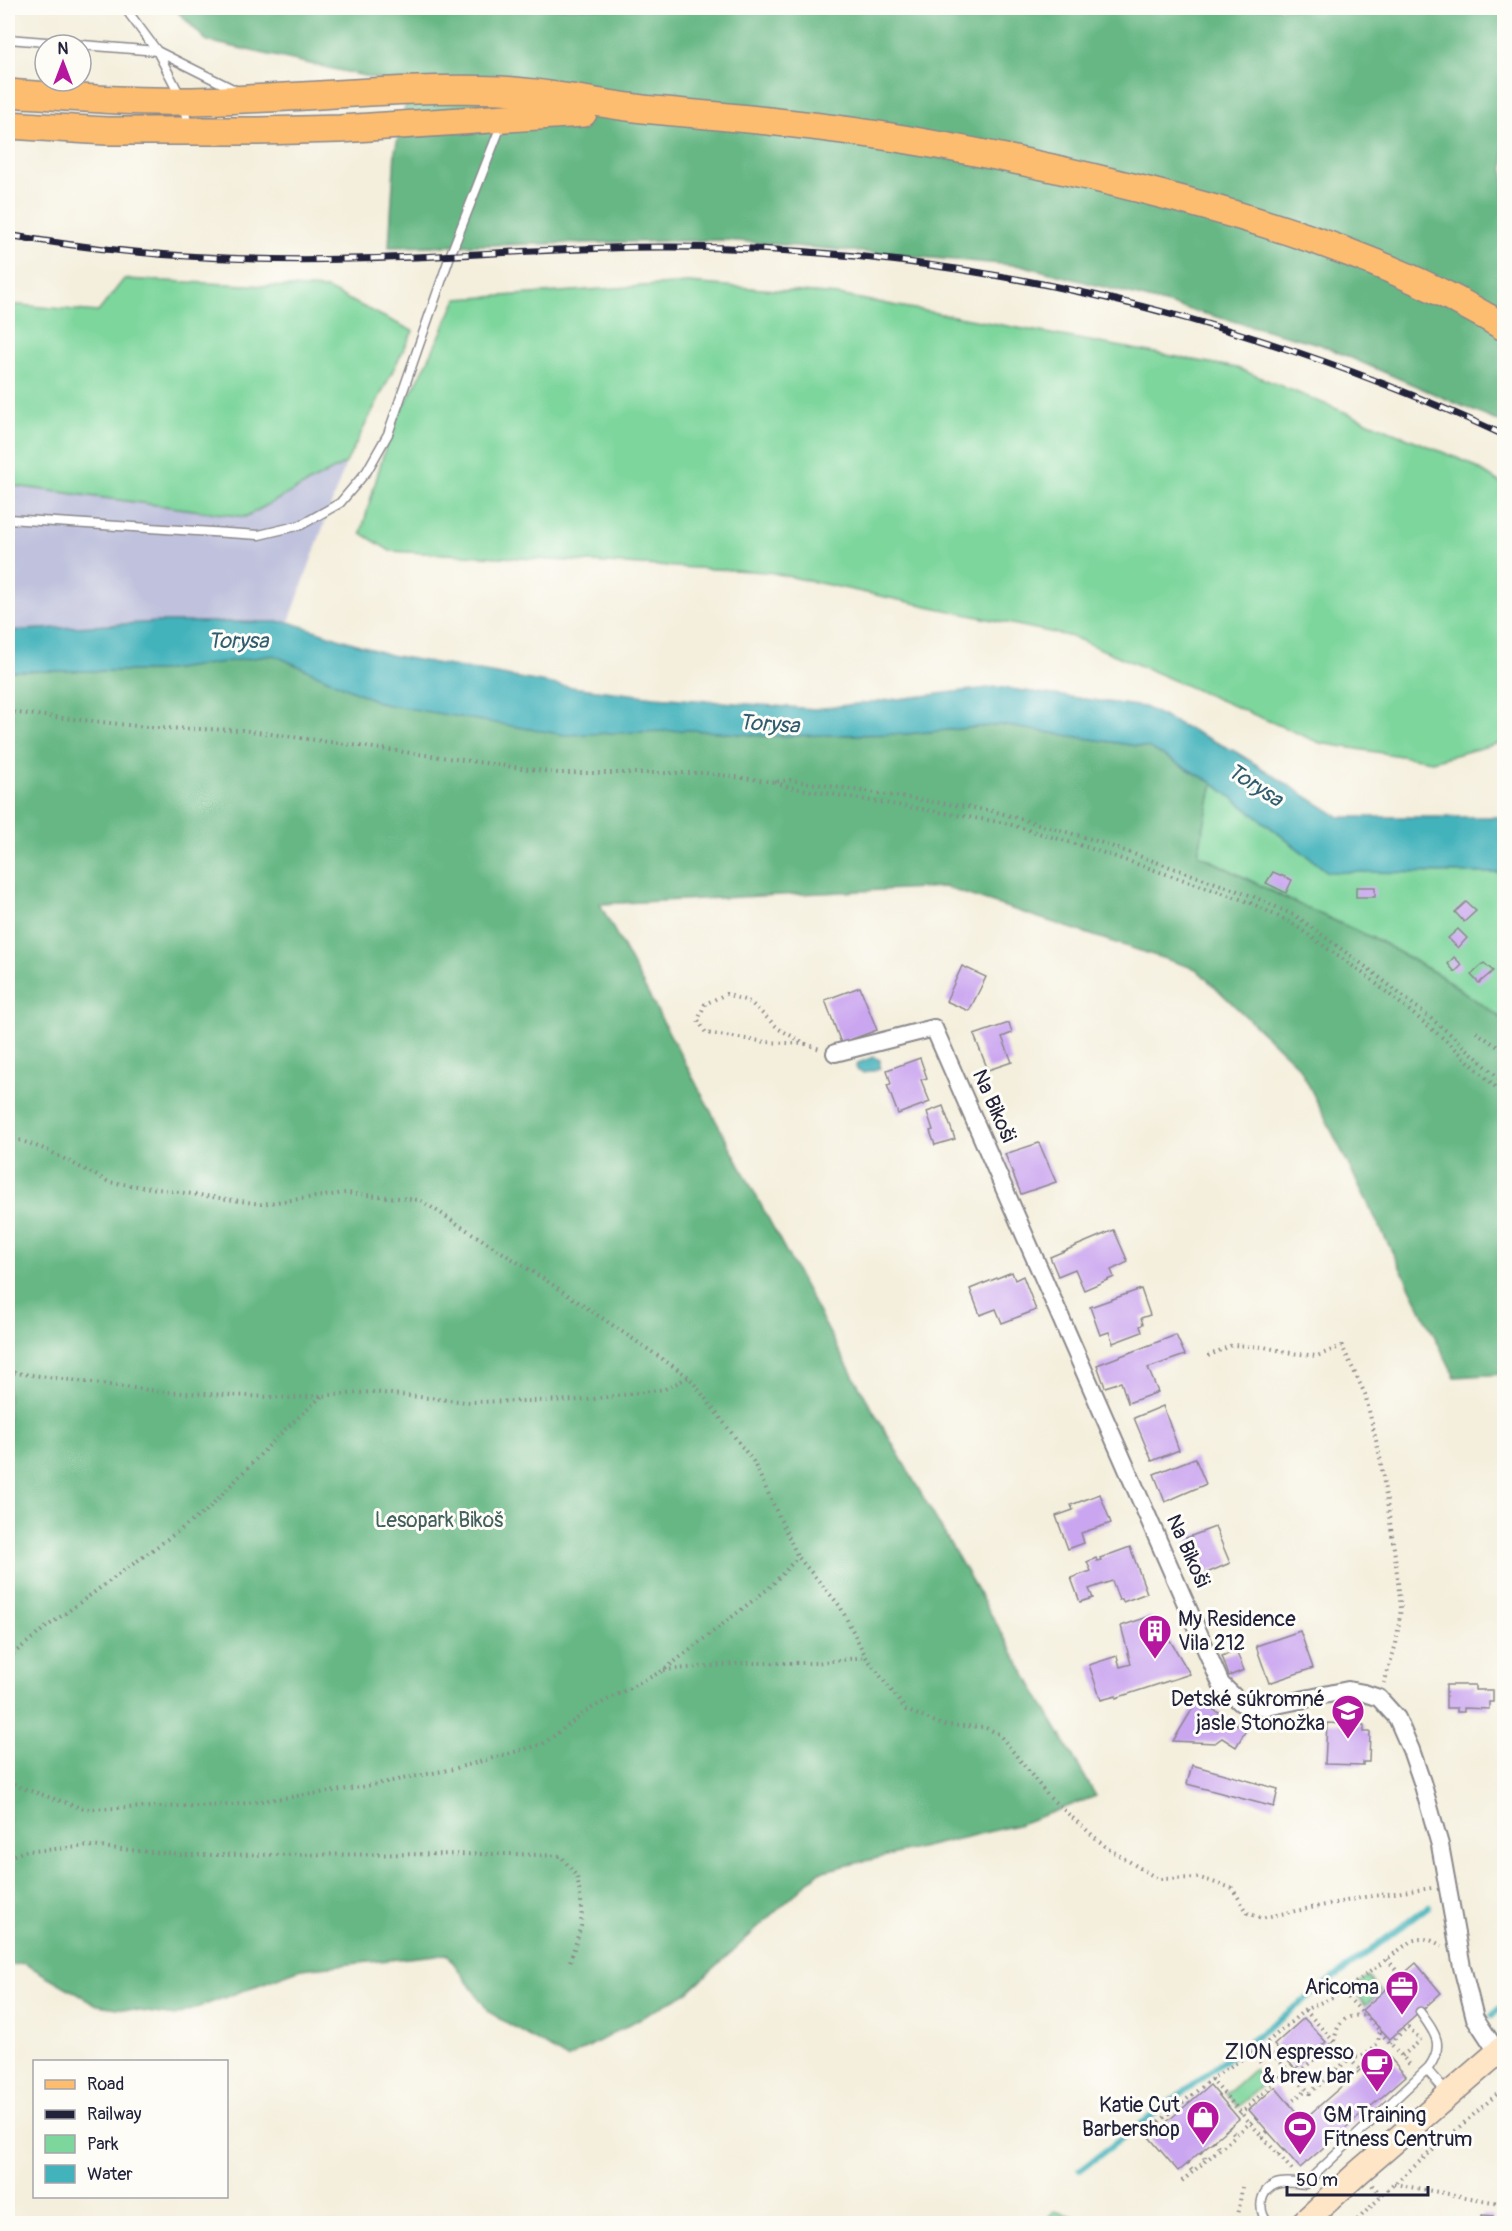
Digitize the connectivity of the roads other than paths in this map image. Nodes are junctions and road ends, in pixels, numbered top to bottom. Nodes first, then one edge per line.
1 (125, 8) edge
2 (8, 39) edge
3 (157, 51) junction
4 (8, 93) edge
5 (252, 99) junction
6 (183, 101) junction
7 (653, 110) junction
8 (504, 117) junction
9 (10, 126) edge
10 (188, 132) junction
11 (1504, 327) edge
12 (8, 519) edge
13 (835, 1053) road end
14 (1420, 2012) dead end
15 (1501, 2050) edge
16 (1427, 2070) junction
17 (1449, 2095) junction
18 (1266, 2221) edge
19 (1302, 2223) edge

1 - 3 lane
2 - 3 lane
3 - 5 lane
3 - 6 lane
4 - 6 main road
5 - 6 main road
5 - 7 main road
6 - 10 lane
7 - 8 main road
7 - 11 main road
8 - 10 main road
8 - 12 lane
9 - 10 main road
13 - 15 street, Na Bikoši
14 - 16 lane
15 - 17 street
16 - 17 lane
16 - 18 lane
17 - 19 street

